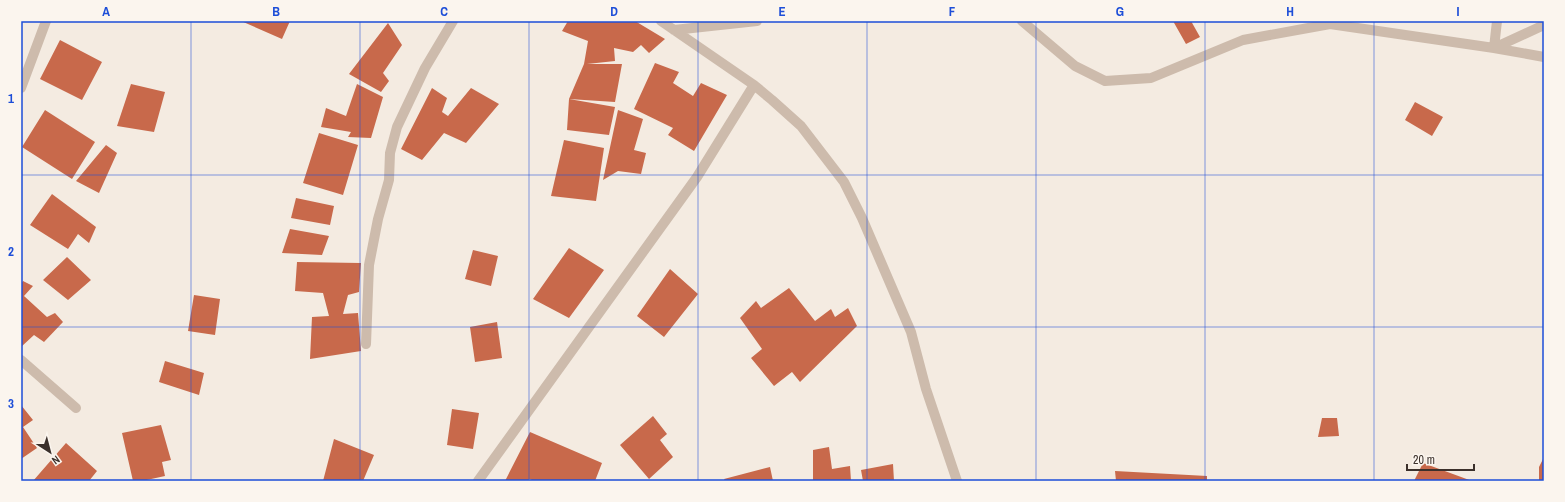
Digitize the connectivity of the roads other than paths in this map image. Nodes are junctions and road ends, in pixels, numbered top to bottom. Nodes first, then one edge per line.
1 (46, 21) edge
2 (453, 21) edge
3 (661, 21) edge
4 (757, 21) edge
5 (1022, 21) edge
6 (1497, 21) edge
7 (1544, 25) edge
8 (674, 30) junction
9 (1494, 48) junction
10 (1544, 58) edge
11 (754, 85) junction
12 (21, 88) edge
13 (366, 344) dead end
14 (21, 360) edge
15 (76, 408) dead end
16 (478, 481) edge
17 (957, 481) edge

1 - 12 street
2 - 13 street
3 - 8 street
4 - 8 street
5 - 9 street
6 - 9 street
7 - 9 street
8 - 11 street
9 - 10 street
11 - 16 street
11 - 17 street
14 - 15 street

